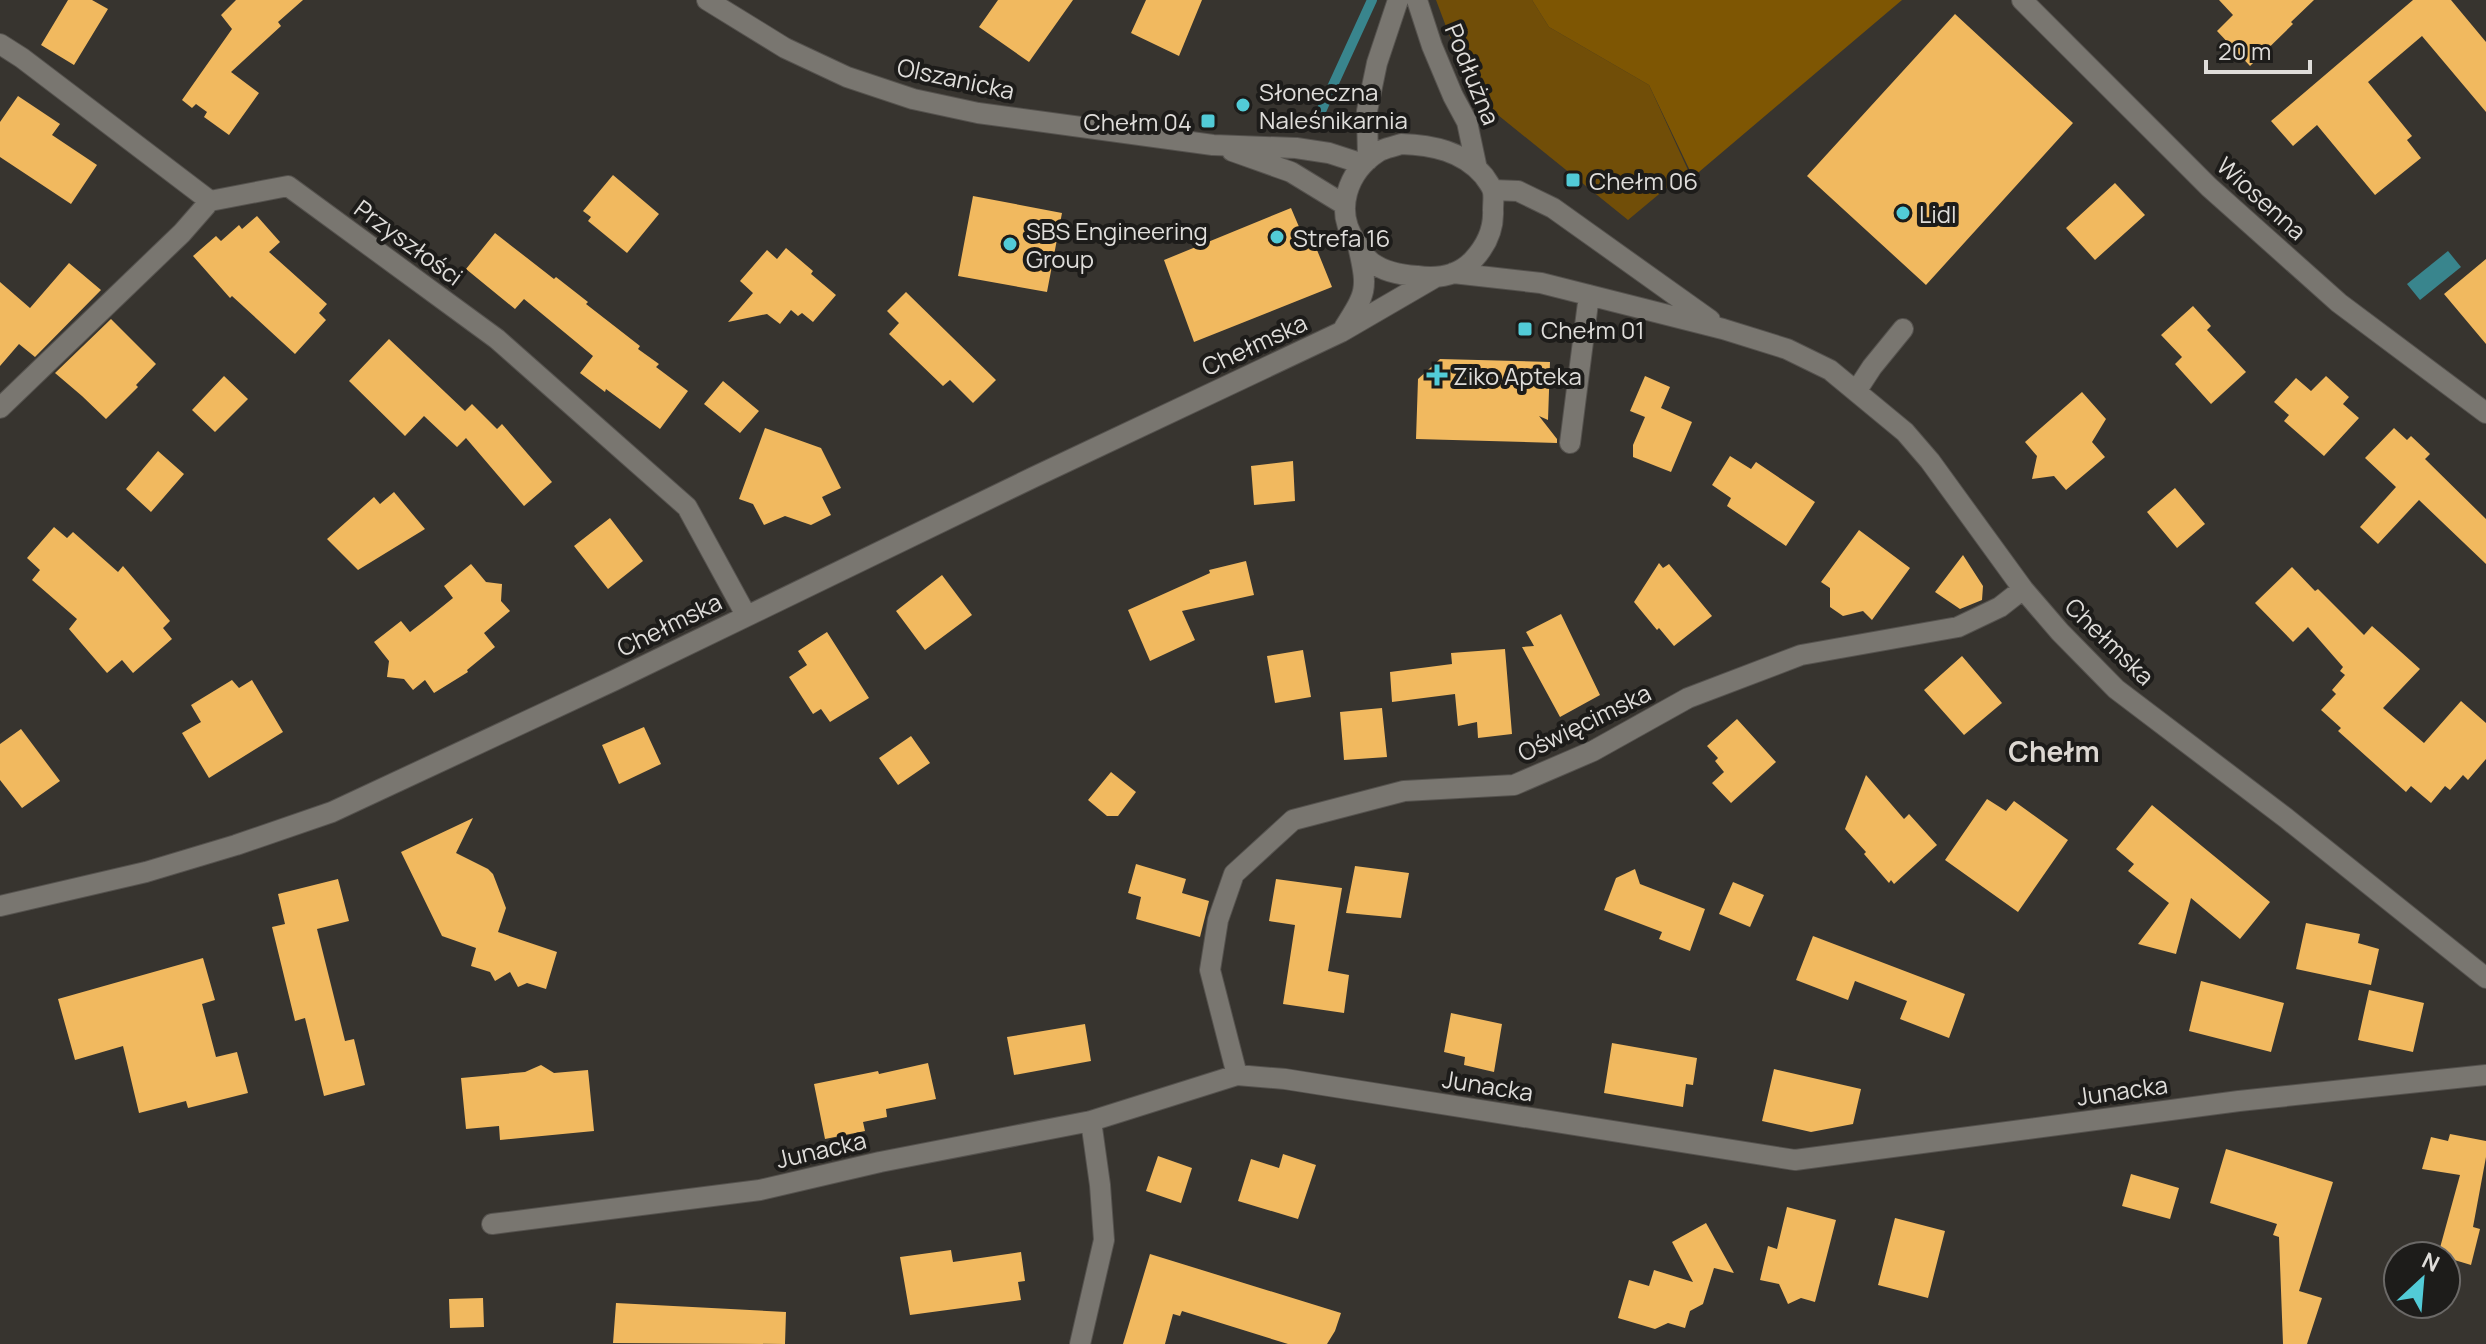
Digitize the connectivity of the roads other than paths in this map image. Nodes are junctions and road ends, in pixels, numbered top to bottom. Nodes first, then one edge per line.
1 (707, 0) edge
2 (1398, 0) edge
3 (1417, 0) edge
4 (2022, 0) edge
5 (0, 44) edge
6 (1213, 145) junction
7 (1366, 162) junction
8 (1477, 169) junction
9 (1493, 190) junction
10 (210, 201) junction
11 (1345, 205) junction
12 (1358, 246) junction
13 (1444, 276) junction
14 (1589, 295) junction
15 (1723, 329) junction
16 (1903, 329) dead end
17 (1341, 332) junction
18 (1857, 390) junction
19 (0, 408) edge
20 (2486, 413) edge
21 (1570, 443) dead end
22 (2023, 589) junction
23 (746, 615) junction
24 (0, 906) edge
25 (2486, 978) edge
26 (1237, 1075) junction
27 (2486, 1075) edge
28 (1091, 1121) junction
29 (492, 1224) dead end
30 (1080, 1344) edge

1 - 6 street, Olszanicka
2 - 7 street
3 - 8 street, Podłużna
4 - 20 street, Wiosenna
5 - 10 street
6 - 7 street, Olszanicka
6 - 11 street, Olszanicka
7 - 8 street
7 - 11 street
8 - 9 street
9 - 13 street
9 - 15 street, Chełmska
10 - 19 street
10 - 23 street, Przyszłości
11 - 12 street
12 - 13 street
12 - 17 street, Chełmska
13 - 14 street, Chełmska
13 - 17 street, Chełmska
14 - 15 street, Chełmska
14 - 21 street
15 - 18 street, Chełmska
16 - 18 street
17 - 23 street, Chełmska
18 - 22 street, Chełmska
22 - 25 street, Chełmska
22 - 26 street, Oświęcimska
23 - 24 street, Chełmska
26 - 27 street, Junacka
26 - 28 street, Junacka
28 - 29 street, Junacka
28 - 30 street

